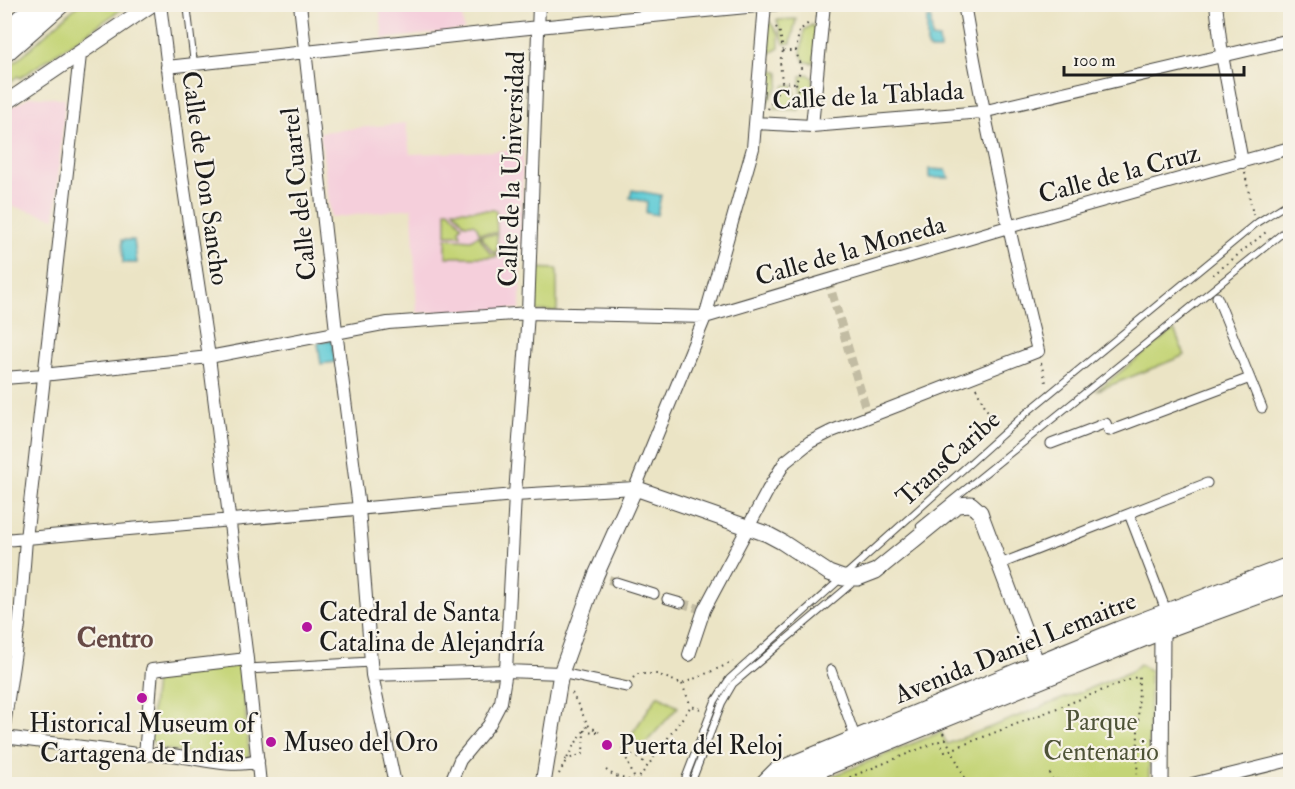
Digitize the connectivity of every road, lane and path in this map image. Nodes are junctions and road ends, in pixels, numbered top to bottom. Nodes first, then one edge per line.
1 (37, 4) edge
2 (61, 4) edge
3 (152, 4) edge
4 (160, 4) edge
5 (187, 4) edge
6 (300, 4) edge
7 (539, 4) edge
8 (778, 4) edge
9 (964, 4) edge
10 (1216, 4) edge
11 (765, 5) edge
12 (824, 9) edge
13 (538, 27) junction
14 (4, 33) edge
15 (1290, 40) edge
16 (796, 51) junction
17 (305, 52) junction
18 (4, 54) edge
19 (80, 55) junction
20 (1222, 55) junction
21 (194, 64) junction
22 (167, 67) junction
23 (782, 82) junction
24 (4, 104) edge
25 (982, 111) junction
26 (757, 123) junction
27 (812, 126) junction
28 (1290, 148) edge
29 (1242, 162) junction
30 (1290, 202) edge
31 (1254, 217) dead end
32 (1008, 227) junction
33 (1290, 227) edge
34 (1266, 232) dead end
35 (1213, 275) dead end
36 (1216, 297) dead end
37 (528, 313) junction
38 (705, 317) junction
39 (336, 331) junction
40 (1038, 351) junction
41 (209, 357) junction
42 (43, 375) junction
43 (971, 377) junction
44 (4, 378) edge
45 (1250, 378) junction
46 (1047, 386) dead end
47 (1262, 408) dead end
48 (998, 432) dead end
49 (1051, 444) dead end
50 (1207, 483) dead end
51 (635, 488) junction
52 (515, 495) junction
53 (359, 508) junction
54 (1129, 514) junction
55 (228, 519) junction
56 (749, 527) junction
57 (26, 539) junction
58 (4, 540) edge
59 (1000, 564) junction
60 (1290, 566) edge
61 (850, 578) junction
62 (616, 582) tunnel mouth
63 (1290, 583) edge
64 (654, 594) dead end
65 (668, 599) dead end
66 (681, 603) tunnel mouth
67 (1165, 622) junction
68 (689, 655) dead end
69 (736, 661) dead end
70 (247, 664) junction
71 (372, 669) junction
72 (831, 670) dead end
73 (506, 671) junction
74 (1040, 672) junction
75 (561, 673) junction
76 (682, 684) junction
77 (627, 687) joint
78 (572, 693) dead end
79 (691, 706) junction
80 (701, 709) dead end
81 (938, 722) junction
82 (588, 725) junction
83 (4, 726) edge
84 (584, 731) junction
85 (4, 737) edge
86 (856, 739) junction
87 (951, 749) junction
88 (145, 755) junction
89 (565, 760) junction
90 (1290, 760) edge
91 (258, 761) junction
92 (648, 765) junction
93 (606, 770) dead end
94 (1050, 773) dead end
95 (558, 776) dead end
96 (636, 782) junction
97 (260, 784) edge
98 (395, 784) edge
99 (450, 784) edge
100 (543, 784) edge
101 (639, 784) edge
102 (682, 784) edge
103 (691, 784) edge
104 (764, 784) edge
105 (782, 784) edge
106 (833, 784) edge
107 (968, 784) edge
108 (1053, 784) edge
109 (1137, 784) edge
110 (1161, 784) edge
111 (1192, 784) edge

1 - 14 main road
2 - 18 main road
3 - 19 street
4 - 22 street, Calle de Don Sancho
5 - 21 lane
6 - 17 street, Calle del Cuartel
7 - 13 street, Calle de la Universidad
8 - 11 street
9 - 25 street
10 - 20 street
11 - 13 street
11 - 26 street
12 - 16 path
12 - 27 street
13 - 17 street
13 - 37 street, Calle de la Universidad
15 - 20 street, Calle de la Tablada
16 - 23 path
16 - 23 path
17 - 21 street
17 - 39 street, Calle del Cuartel
19 - 24 street
19 - 42 street
20 - 25 street, Calle de la Tablada
20 - 29 street
21 - 22 street
22 - 41 street, Calle de Don Sancho
23 - 26 path
25 - 27 street, Calle de la Tablada
25 - 32 street
26 - 27 street, Calle de la Tablada
26 - 38 street
28 - 29 street, Calle de la Cruz
29 - 31 path
29 - 32 street, Calle de la Cruz
30 - 61 lane, TransCaribe
32 - 38 street, Calle de la Moneda
32 - 40 street
33 - 61 lane, TransCaribe
34 - 35 path
36 - 45 street
37 - 38 street, Calle de la Moneda
37 - 39 street, Calle de la Moneda
37 - 52 street, Calle de la Universidad
38 - 51 street
39 - 41 street, Calle de la Moneda
39 - 53 street, Calle del Cuartel
40 - 43 street
40 - 46 path
41 - 42 street, Calle de la Moneda
41 - 55 street, Calle de Don Sancho
42 - 44 street, Calle de la Moneda
42 - 57 street
43 - 48 path
43 - 56 street
45 - 47 street
45 - 49 street
50 - 54 street
51 - 52 street
51 - 56 street
51 - 75 street
52 - 53 street
52 - 73 street, Calle de la Universidad
53 - 55 street
53 - 71 street, Calle del Cuartel
54 - 59 street
54 - 67 street
55 - 57 street
55 - 70 street, Calle de Don Sancho
56 - 61 street
56 - 68 street
57 - 58 street
57 - 83 street
59 - 61 street
59 - 74 street
60 - 67 main road, Avenida Daniel Lemaitre
61 - 102 lane, TransCaribe
61 - 103 lane, TransCaribe
62 - 64 street
63 - 67 main road, Avenida Daniel Lemaitre
65 - 66 street
67 - 74 main road, Avenida Daniel Lemaitre
67 - 110 street
69 - 76 path
70 - 71 street
70 - 88 street
70 - 91 street, Calle de Don Sancho
71 - 73 street
71 - 98 street, Calle del Cuartel
72 - 86 street
73 - 75 street
73 - 99 street, Calle de la Universidad
74 - 81 main road, Avenida Daniel Lemaitre
74 - 86 main road, Avenida Daniel Lemaitre
75 - 77 street
75 - 100 street
76 - 77 path
76 - 79 path
78 - 82 path
79 - 80 path
79 - 92 path
81 - 87 path
81 - 105 main road, Avenida Daniel Lemaitre
82 - 84 path
82 - 84 path
84 - 89 path
84 - 89 path
85 - 88 street
86 - 104 main road, Avenida Daniel Lemaitre
87 - 106 path
87 - 107 path
87 - 109 path
88 - 91 street
89 - 95 path
90 - 111 street
91 - 97 street, Calle de Don Sancho
92 - 96 path
92 - 96 path
93 - 96 path
94 - 108 path
96 - 101 path

